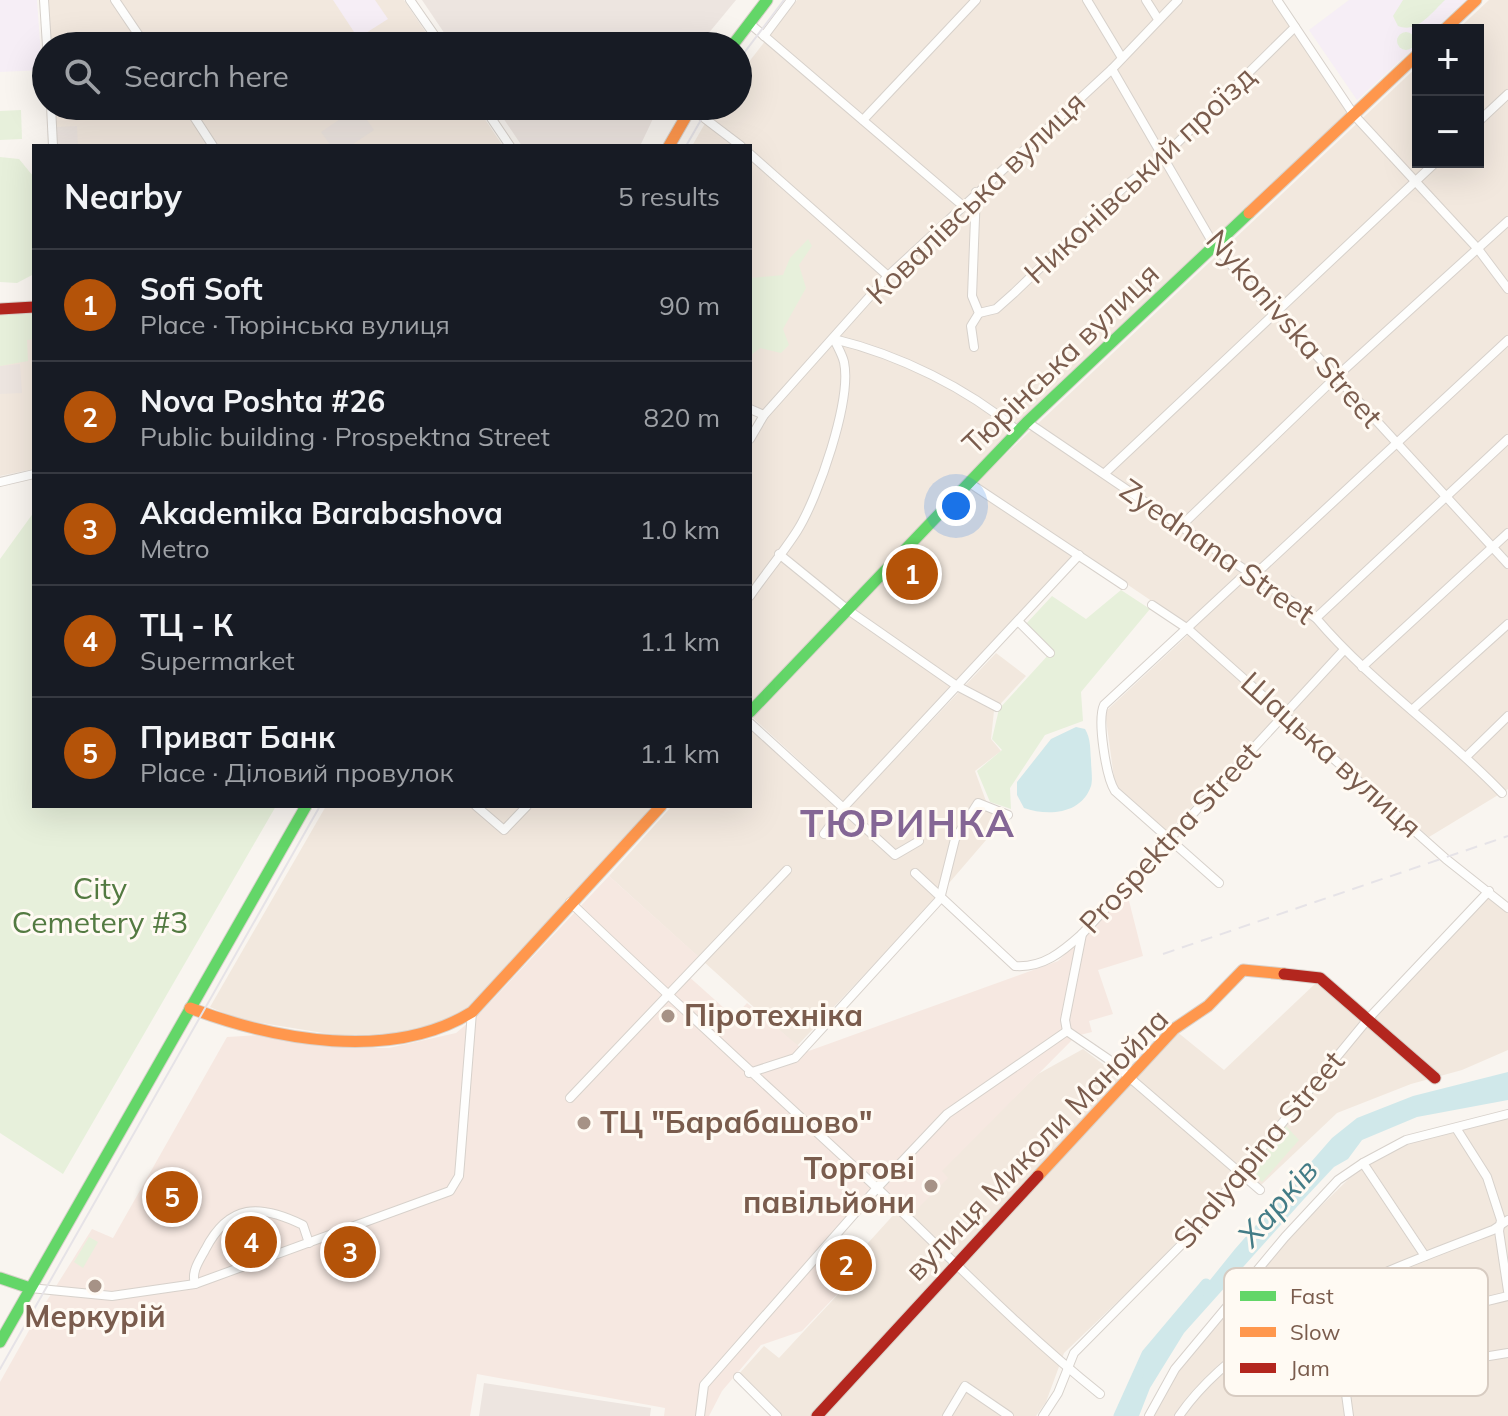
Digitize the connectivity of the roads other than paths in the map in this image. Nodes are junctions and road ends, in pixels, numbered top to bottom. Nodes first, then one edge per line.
1 (44, 0) edge
2 (115, 0) edge
3 (410, 0) edge
4 (767, 0) edge
5 (791, 0) edge
6 (976, 0) edge
7 (1087, 0) edge
8 (1146, 0) edge
9 (1178, 0) edge
10 (1277, 0) edge
11 (1476, 0) edge
12 (1158, 19) junction
13 (749, 23) junction
14 (1450, 24) edge
15 (1295, 27) junction
16 (46, 32) edge
17 (137, 32) edge
18 (432, 32) edge
19 (742, 32) edge
20 (764, 36) junction
21 (1122, 58) junction
22 (1412, 60) edge
23 (1112, 69) junction
24 (1508, 94) edge
25 (1354, 115) junction
26 (1484, 116) edge
27 (52, 120) edge
28 (196, 120) edge
29 (492, 120) edge
30 (684, 120) edge
31 (708, 120) edge
32 (863, 120) junction
33 (53, 144) edge
34 (212, 144) edge
35 (509, 144) edge
36 (670, 144) edge
37 (738, 144) edge
38 (752, 156) edge
39 (1163, 157) junction
40 (1430, 168) edge
41 (1416, 181) junction
42 (976, 192) junction
43 (962, 205) junction
44 (1508, 221) edge
45 (1214, 245) junction
46 (1478, 249) junction
47 (888, 276) junction
48 (1508, 289) edge
49 (32, 307) edge
50 (0, 309) edge
51 (979, 313) junction
52 (1273, 313) junction
53 (834, 339) junction
54 (1508, 340) edge
55 (974, 347) dead end
56 (1336, 377) junction
57 (752, 410) edge
58 (764, 415) junction
59 (1023, 426) junction
60 (752, 436) edge
61 (1508, 439) edge
62 (1397, 445) junction
63 (1105, 473) junction
64 (32, 474) edge
65 (0, 482) edge
66 (968, 482) junction
67 (1446, 497) junction
68 (1182, 525) junction
69 (1508, 533) edge
70 (1492, 547) junction
71 (779, 554) junction
72 (1079, 555) junction
73 (1508, 564) edge
74 (1253, 573) junction
75 (1123, 585) dead end
76 (752, 593) edge
77 (1152, 605) dead end
78 (848, 610) junction
79 (1316, 618) junction
80 (1018, 621) junction
81 (1508, 624) edge
82 (1188, 629) junction
83 (1343, 651) junction
84 (1050, 653) dead end
85 (1362, 667) junction
86 (957, 686) junction
87 (997, 707) dead end
88 (752, 710) edge
89 (1412, 710) junction
90 (1286, 714) junction
91 (1508, 716) edge
92 (752, 725) edge
93 (1467, 756) junction
94 (1502, 793) dead end
95 (844, 807) junction
96 (305, 808) edge
97 (478, 808) edge
98 (525, 808) edge
99 (659, 808) edge
100 (1008, 815) dead end
101 (824, 834) dead end
102 (1168, 839) junction
103 (919, 841) dead end
104 (787, 870) dead end
105 (915, 873) dead end
106 (1219, 883) dead end
107 (1489, 891) junction
108 (940, 899) junction
109 (570, 902) junction
110 (1508, 908) edge
111 (1082, 934) junction
112 (669, 995) junction
113 (190, 1008) junction
114 (472, 1012) junction
115 (1368, 1019) junction
116 (1067, 1031) junction
117 (749, 1073) junction
118 (1435, 1078) dead end
119 (1129, 1079) junction
120 (570, 1098) dead end
121 (1508, 1114) edge
122 (1456, 1128) junction
123 (1363, 1163) junction
124 (1241, 1175) junction
125 (877, 1188) junction
126 (1260, 1190) dead end
127 (1504, 1223) edge
128 (309, 1243) junction
129 (1425, 1256) junction
130 (954, 1265) junction
131 (1260, 1268) edge
132 (1399, 1268) edge
133 (0, 1278) edge
134 (195, 1284) junction
135 (30, 1288) junction
136 (1508, 1294) edge
137 (1488, 1300) edge
138 (1224, 1310) edge
139 (0, 1342) edge
140 (1508, 1353) edge
141 (1488, 1356) edge
142 (1066, 1367) junction
143 (1224, 1371) edge
144 (738, 1377) dead end
145 (1100, 1394) dead end
146 (1346, 1396) edge
147 (700, 1416) edge
148 (777, 1416) edge
149 (817, 1416) edge
150 (947, 1416) edge
151 (1009, 1416) edge
152 (1043, 1416) edge
153 (1149, 1416) edge
154 (1179, 1416) edge
155 (1349, 1416) edge

1 - 16 street
2 - 17 street
3 - 18 street
4 - 13 main road
5 - 20 street
6 - 32 street
7 - 21 street
8 - 12 street
9 - 12 street, Ковалівська вулиця
10 - 15 street
11 - 14 main road
12 - 21 street, Ковалівська вулиця
13 - 19 main road
13 - 20 street
15 - 25 street
15 - 39 street, Никонівський проїзд
20 - 32 street
21 - 23 street, Ковалівська вулиця
22 - 25 main road, Тюрінська вулиця
23 - 39 street, Nykonivska Street
23 - 42 street, Ковалівська вулиця
24 - 26 street
25 - 41 street
25 - 45 main road, Тюрінська вулиця
27 - 33 street
28 - 34 street
29 - 35 street
30 - 36 main road
31 - 37 street
32 - 43 street
38 - 47 street
39 - 45 street, Nykonivska Street
39 - 51 street, Никонівський проїзд
40 - 41 street
41 - 46 street
41 - 52 street
42 - 43 street, Ковалівська вулиця
42 - 51 street
43 - 47 street, Ковалівська вулиця
44 - 46 street
45 - 52 street, Nykonivska Street
45 - 59 main road, Тюрінська вулиця
46 - 48 street
46 - 56 street
47 - 53 street, Ковалівська вулиця
49 - 50 main road
51 - 55 street
52 - 56 street, Nykonivska Street
52 - 63 street
53 - 58 street, Ковалівська вулиця
53 - 59 street, Zyednana Street
53 - 71 street
54 - 62 street
56 - 62 street, Nykonivska Street
56 - 68 street
57 - 58 street
58 - 60 street, Ковалівська вулиця
59 - 63 street, Zyednana Street
59 - 66 main road, Тюрінська вулиця
61 - 67 street
62 - 67 street, Nykonivska Street
62 - 74 street
63 - 68 street, Zyednana Street
64 - 65 street
66 - 72 street
66 - 78 main road, Тюрінська вулиця
67 - 70 street, Nykonivska Street
67 - 79 street
68 - 74 street, Zyednana Street
69 - 70 street
70 - 73 street, Nykonivska Street
70 - 85 street
71 - 76 street
71 - 78 street
72 - 75 street
72 - 80 street
74 - 79 street, Zyednana Street
74 - 82 street
77 - 82 street, Шацька вулиця
78 - 86 street
78 - 88 main road, Тюрінська вулиця
79 - 83 street, Zyednana Street
80 - 84 street
80 - 86 street
81 - 89 street
82 - 90 street, Шацька вулиця
82 - 102 street
83 - 85 street, Zyednana Street
83 - 90 street, Prospektna Street
85 - 89 street, Zyednana Street
86 - 87 street
86 - 95 street
89 - 93 street, Zyednana Street
90 - 102 street, Prospektna Street
90 - 107 street, Шацька вулиця
91 - 93 street
92 - 95 street
93 - 94 street, Zyednana Street
95 - 101 street
95 - 103 street
96 - 113 main road
97 - 98 street
99 - 109 main road
100 - 108 street
102 - 106 street
102 - 111 street, Prospektna Street
104 - 112 street
105 - 108 street
107 - 110 street, Шацька вулиця
107 - 115 street, Shalyapina Street
108 - 111 street, Prospektna Street
108 - 117 street
109 - 112 street
109 - 114 main road
111 - 116 street
112 - 117 street
112 - 120 street
113 - 114 main road
113 - 135 main road
114 - 128 street
115 - 118 main road
115 - 119 main road, вулиця Миколи Манойла
115 - 124 street, Shalyapina Street
116 - 119 street
116 - 125 street
117 - 125 street
119 - 124 street
119 - 130 main road, вулиця Миколи Манойла
121 - 122 street
122 - 123 street
122 - 127 street
123 - 129 street
123 - 131 street
124 - 126 street
124 - 142 street, Shalyapina Street
125 - 130 street
125 - 147 street
127 - 129 street
127 - 136 street
128 - 134 street
128 - 134 street
129 - 132 street
130 - 142 street
130 - 149 main road, вулиця Миколи Манойла
133 - 135 main road
134 - 135 street
135 - 139 main road
136 - 137 street
138 - 153 street
140 - 141 street
142 - 145 street
142 - 152 street, Shalyapina Street
143 - 154 street
144 - 148 street
146 - 155 street
150 - 151 street

